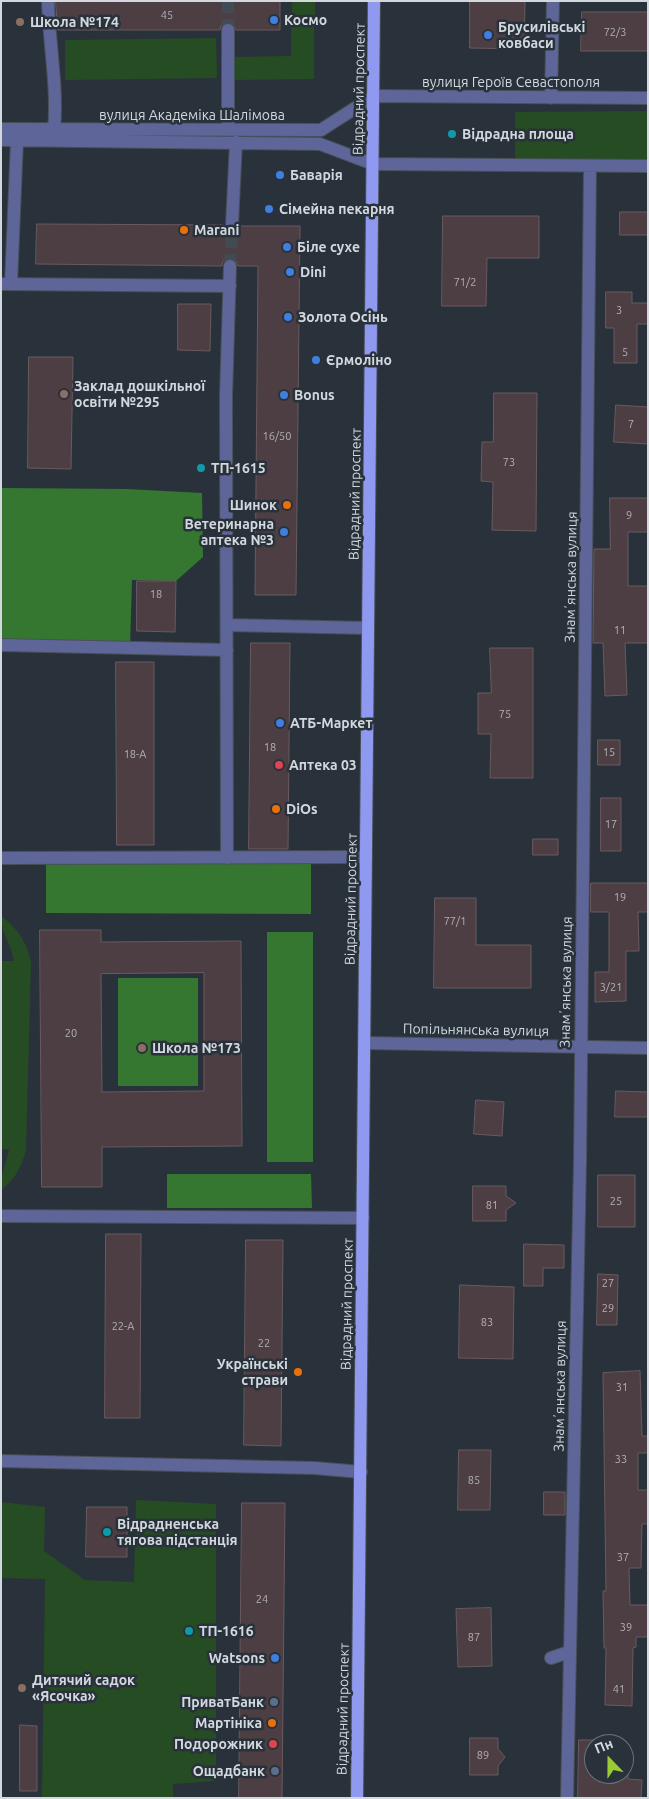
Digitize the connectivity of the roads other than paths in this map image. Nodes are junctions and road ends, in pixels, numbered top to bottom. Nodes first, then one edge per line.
1 (48, 1) edge
2 (374, 1) edge
3 (553, 1) edge
4 (228, 30) tunnel mouth
5 (374, 96) junction
6 (551, 98) junction
7 (648, 98) edge
8 (1, 130) edge
9 (54, 130) junction
10 (228, 130) junction
11 (1, 140) edge
12 (17, 140) junction
13 (236, 142) junction
14 (373, 164) junction
15 (590, 166) junction
16 (648, 166) edge
17 (232, 226) tunnel mouth
18 (230, 266) tunnel mouth
19 (6, 284) edge
20 (230, 286) junction
21 (227, 624) junction
22 (368, 628) junction
23 (1, 645) edge
24 (227, 650) junction
25 (366, 857) junction
26 (1, 858) edge
27 (227, 858) junction
28 (365, 1042) junction
29 (580, 1047) junction
30 (648, 1048) edge
31 (1, 1216) edge
32 (363, 1218) junction
33 (1, 1461) edge
34 (360, 1472) junction
35 (569, 1652) junction
36 (551, 1658) dead end
37 (357, 1798) edge
38 (567, 1798) edge

1 - 9 street
2 - 5 main road, Відрадний проспект
3 - 6 street
4 - 10 street
5 - 6 street, вулиця Героїв Севастополя
5 - 10 street, вулиця Академіка Шалімова
5 - 14 main road, Відрадний проспект
6 - 7 street, вулиця Героїв Севастополя
8 - 9 street, вулиця Академіка Шалімова
9 - 10 street, вулиця Академіка Шалімова
11 - 12 street, вулиця Академіка Шалімова
12 - 13 street, вулиця Академіка Шалімова
12 - 19 street
13 - 14 street, вулиця Академіка Шалімова
13 - 17 street
14 - 15 street
14 - 22 main road, Відрадний проспект
15 - 16 street
15 - 29 street, Знамʼянська вулиця
18 - 20 street
19 - 20 street
20 - 21 street
21 - 22 street
21 - 24 street
22 - 25 main road, Відрадний проспект
23 - 24 street
24 - 27 street
25 - 27 street
25 - 28 main road, Відрадний проспект
26 - 27 street
28 - 29 street, Попільнянська вулиця
28 - 32 main road, Відрадний проспект
29 - 30 street, Попільнянська вулиця
29 - 35 street, Знамʼянська вулиця
31 - 32 street
32 - 34 main road, Відрадний проспект
33 - 34 street
34 - 37 main road, Відрадний проспект
35 - 36 street
35 - 38 street, Знамʼянська вулиця

